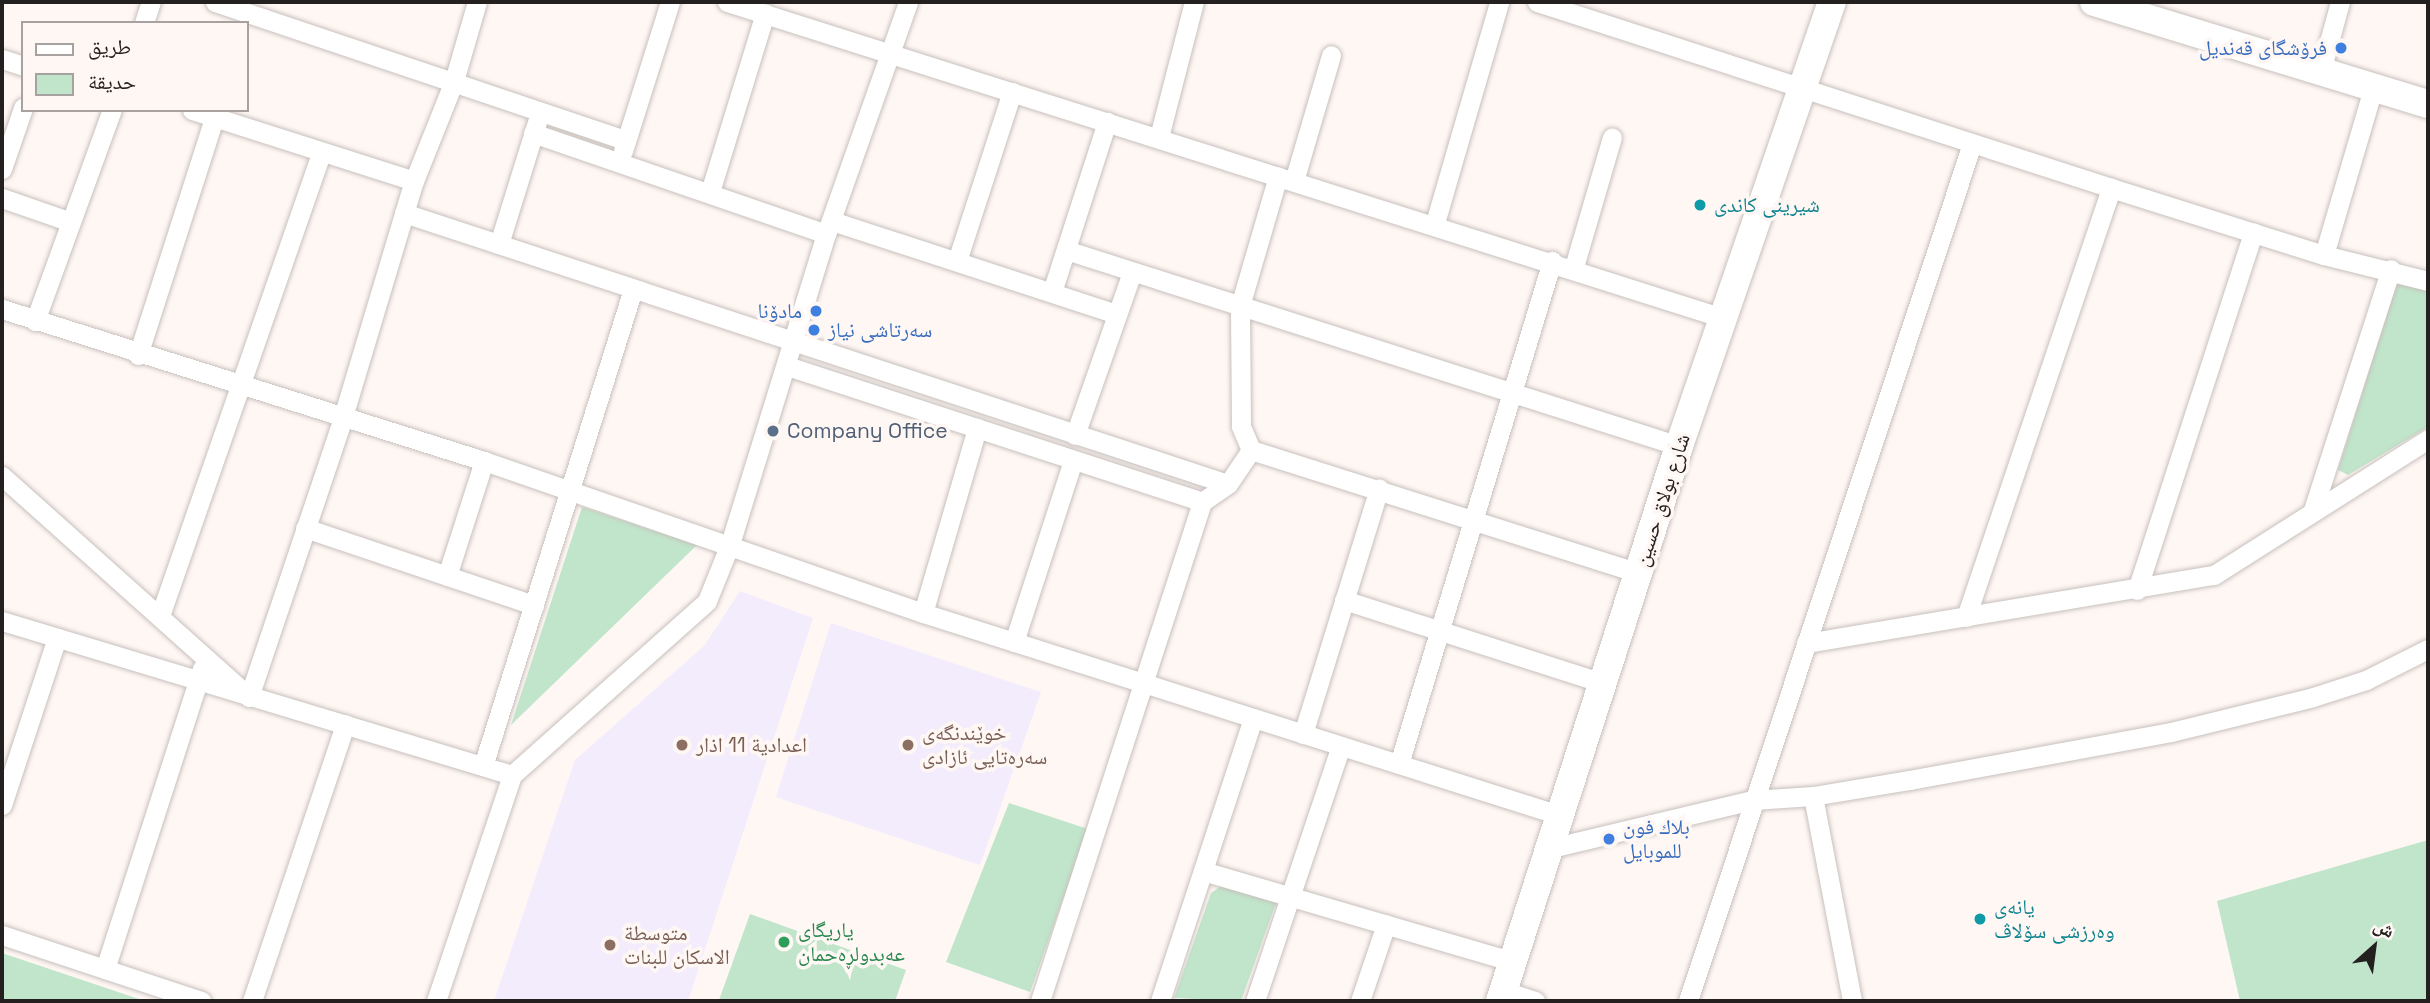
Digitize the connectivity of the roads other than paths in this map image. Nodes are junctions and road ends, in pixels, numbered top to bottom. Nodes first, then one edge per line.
1 (151, 2) edge
2 (215, 2) edge
3 (477, 2) edge
4 (670, 2) edge
5 (727, 2) edge
6 (908, 2) edge
7 (1194, 2) edge
8 (1499, 2) edge
9 (1536, 2) edge
10 (1832, 2) edge
11 (2094, 2) edge
12 (2340, 2) edge
13 (765, 13) junction
14 (145, 21) edge
15 (890, 54) junction
16 (1331, 55) dead end
17 (2, 59) edge
18 (21, 65) edge
19 (2321, 71) junction
20 (454, 81) junction
21 (2373, 88) junction
22 (1803, 89) junction
23 (1012, 92) junction
24 (2428, 104) edge
25 (541, 111) junction
26 (22, 112) edge
27 (111, 112) edge
28 (198, 112) edge
29 (214, 118) junction
30 (1107, 122) junction
31 (533, 133) junction
32 (1159, 137) junction
33 (1612, 137) dead end
34 (626, 140) junction
35 (1972, 144) junction
36 (321, 154) junction
37 (619, 162) junction
38 (2, 169) edge
39 (1286, 178) junction
40 (414, 181) junction
41 (2111, 188) junction
42 (710, 192) junction
43 (2, 198) edge
44 (404, 213) junction
45 (68, 221) junction
46 (1435, 223) junction
47 (829, 227) junction
48 (2253, 232) junction
49 (499, 244) junction
50 (1066, 250) junction
51 (2325, 255) junction
52 (957, 261) junction
53 (1552, 261) junction
54 (1574, 267) junction
55 (2391, 269) junction
56 (1132, 272) junction
57 (2428, 281) edge
58 (633, 289) junction
59 (1052, 292) junction
60 (1240, 306) junction
61 (2, 309) edge
62 (1117, 314) junction
63 (1723, 318) junction
64 (36, 321) junction
65 (794, 342) junction
66 (138, 355) junction
67 (787, 366) junction
68 (242, 387) junction
69 (1514, 394) junction
70 (344, 417) junction
71 (977, 428) junction
72 (1075, 435) junction
73 (2428, 439) edge
74 (1679, 446) junction
75 (1251, 450) junction
76 (1073, 460) junction
77 (484, 461) junction
78 (2, 476) edge
79 (1228, 484) junction
80 (1379, 488) junction
81 (569, 489) junction
82 (1202, 502) junction
83 (2313, 510) junction
84 (1475, 519) junction
85 (305, 528) junction
86 (730, 544) junction
87 (1638, 573) junction
88 (447, 576) junction
89 (2137, 590) junction
90 (1344, 600) junction
91 (534, 606) junction
92 (923, 613) junction
93 (160, 616) junction
94 (1966, 617) junction
95 (2, 621) edge
96 (1440, 632) junction
97 (57, 638) junction
98 (1014, 642) junction
99 (1806, 643) junction
100 (2428, 649) edge
101 (205, 657) junction
102 (198, 680) junction
103 (1144, 683) junction
104 (1605, 684) junction
105 (249, 697) junction
106 (1254, 718) junction
107 (345, 724) junction
108 (1303, 734) junction
109 (1341, 746) junction
110 (1399, 764) junction
111 (483, 766) junction
112 (512, 775) junction
113 (1813, 796) junction
114 (1753, 800) junction
115 (2, 805) edge
116 (1562, 816) junction
117 (1551, 848) junction
118 (1203, 870) junction
119 (1292, 897) junction
120 (1387, 924) junction
121 (2, 935) edge
122 (1514, 962) junction
123 (105, 969) junction
124 (1502, 996) edge
125 (201, 1001) edge
126 (252, 1001) edge
127 (436, 1001) edge
128 (1040, 1001) edge
129 (1160, 1001) edge
130 (1255, 1001) edge
131 (1360, 1001) edge
132 (1535, 1001) edge
133 (1688, 1001) edge
134 (1852, 1001) edge

1 - 14 street
2 - 20 street
3 - 20 street
4 - 34 street
5 - 13 street
6 - 15 street
7 - 32 street
8 - 46 street
9 - 22 street
10 - 22 street, شارع بولاق حسين
11 - 19 street
12 - 19 street
13 - 15 street
13 - 42 street
15 - 23 street
15 - 47 street
16 - 39 street
17 - 18 street
19 - 21 street
20 - 25 street
20 - 40 street
21 - 24 street
21 - 51 street
22 - 35 street
22 - 63 street, شارع بولاق حسين
23 - 30 street
23 - 52 street
25 - 31 street
25 - 34 street
26 - 38 street
27 - 45 street
28 - 29 street
29 - 36 street
29 - 66 street
30 - 32 street
30 - 50 street
31 - 37 street
31 - 49 street
32 - 39 street
33 - 54 street
34 - 37 street
35 - 41 street
35 - 99 street
36 - 40 street
36 - 68 street
37 - 42 street
39 - 46 street
39 - 60 street
40 - 44 street
41 - 48 street
41 - 94 street
42 - 47 street
43 - 45 street
44 - 49 street
44 - 70 street
45 - 64 street
46 - 53 street
47 - 52 street
47 - 65 street
48 - 51 street
48 - 89 street
49 - 58 street
50 - 56 street
50 - 59 street
51 - 55 street
52 - 59 street
53 - 54 street
53 - 69 street
54 - 63 street
55 - 57 street
55 - 83 street
56 - 60 street
56 - 62 street
58 - 65 street
58 - 81 street
59 - 62 street
60 - 69 street
60 - 75 street
61 - 64 street
62 - 72 street
63 - 74 street, شارع بولاق حسين
64 - 66 street
65 - 67 street
65 - 72 street
66 - 68 street
67 - 71 street
67 - 86 street
68 - 70 street
68 - 93 street
69 - 74 street
69 - 84 street
70 - 77 street
70 - 85 street
71 - 76 street
71 - 92 street
72 - 79 street
73 - 83 street
74 - 87 street, شارع بولاق حسين
75 - 79 street
75 - 80 street
76 - 82 street
76 - 98 street
77 - 81 street
77 - 88 street
78 - 93 street
79 - 82 street
80 - 84 street
80 - 90 street
81 - 86 street
81 - 91 street
82 - 103 street
83 - 89 street
84 - 87 street
84 - 96 street
85 - 88 street
85 - 105 street
86 - 92 street
86 - 112 street
87 - 104 street, شارع بولاق حسين
88 - 91 street
89 - 94 street
90 - 96 street
90 - 108 street
91 - 111 street
92 - 98 street
93 - 101 street
94 - 99 street
95 - 97 street
96 - 104 street
96 - 110 street
97 - 102 street
97 - 115 street
98 - 103 street
99 - 114 street
100 - 113 street
101 - 102 street
101 - 105 street
102 - 105 street
102 - 123 street
103 - 106 street
103 - 128 street
104 - 116 street, شارع بولاق حسين
105 - 107 street
106 - 108 street
106 - 118 street
107 - 111 street
107 - 126 street
108 - 109 street
109 - 110 street
109 - 119 street
110 - 116 street
111 - 112 street
112 - 127 street
113 - 114 street
113 - 134 street
114 - 117 street
114 - 133 street
116 - 117 street, شارع بولاق حسين
117 - 122 street, شارع بولاق حسين
118 - 119 street
118 - 129 street
119 - 120 street
119 - 130 street
120 - 122 street
120 - 131 street
121 - 123 street
122 - 124 street, شارع بولاق حسين
123 - 125 street
124 - 132 street

